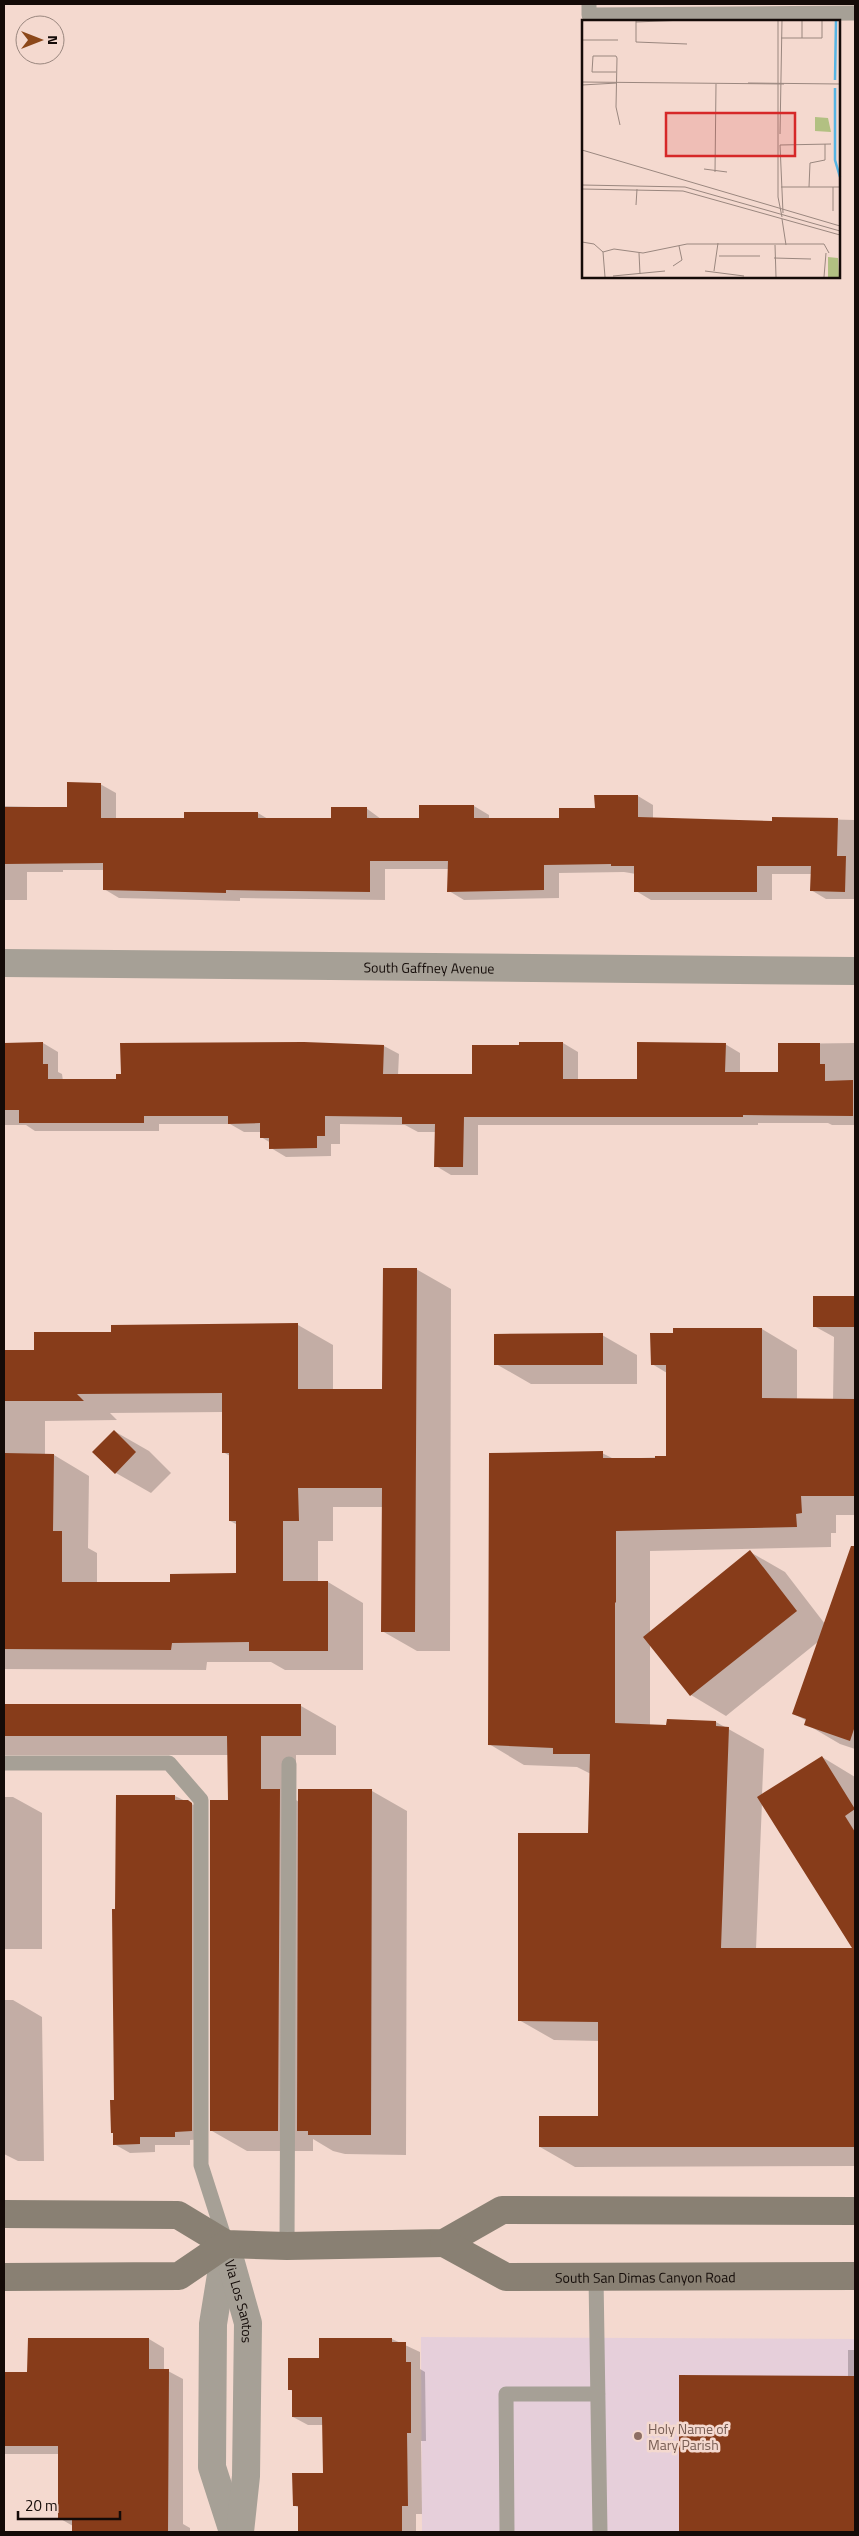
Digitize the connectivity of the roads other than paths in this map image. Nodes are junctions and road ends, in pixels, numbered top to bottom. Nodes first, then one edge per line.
1 (589, 4) edge
2 (757, 8) edge
3 (855, 13) edge
4 (4, 963) edge
5 (855, 971) edge
6 (4, 1764) edge
7 (289, 1764) dead end
8 (855, 2211) edge
9 (4, 2214) edge
10 (444, 2243) junction
11 (226, 2244) junction
12 (287, 2246) junction
13 (855, 2276) edge
14 (4, 2277) edge
15 (596, 2277) junction
16 (598, 2394) junction
17 (233, 2532) edge
18 (240, 2532) edge
19 (506, 2532) edge
20 (600, 2532) edge

1 - 2 lane
2 - 3 lane
4 - 5 street, South Gaffney Avenue
6 - 11 lane
7 - 12 lane
8 - 10 main road, South San Dimas Canyon Road
9 - 11 main road, South San Dimas Canyon Road
10 - 12 main road, South San Dimas Canyon Road
10 - 15 main road, South San Dimas Canyon Road
11 - 12 main road, South San Dimas Canyon Road
11 - 14 main road
11 - 17 street, Via Los Santos
11 - 18 street, Via Los Santos
13 - 15 main road, South San Dimas Canyon Road
15 - 16 lane
16 - 19 lane
16 - 20 lane

